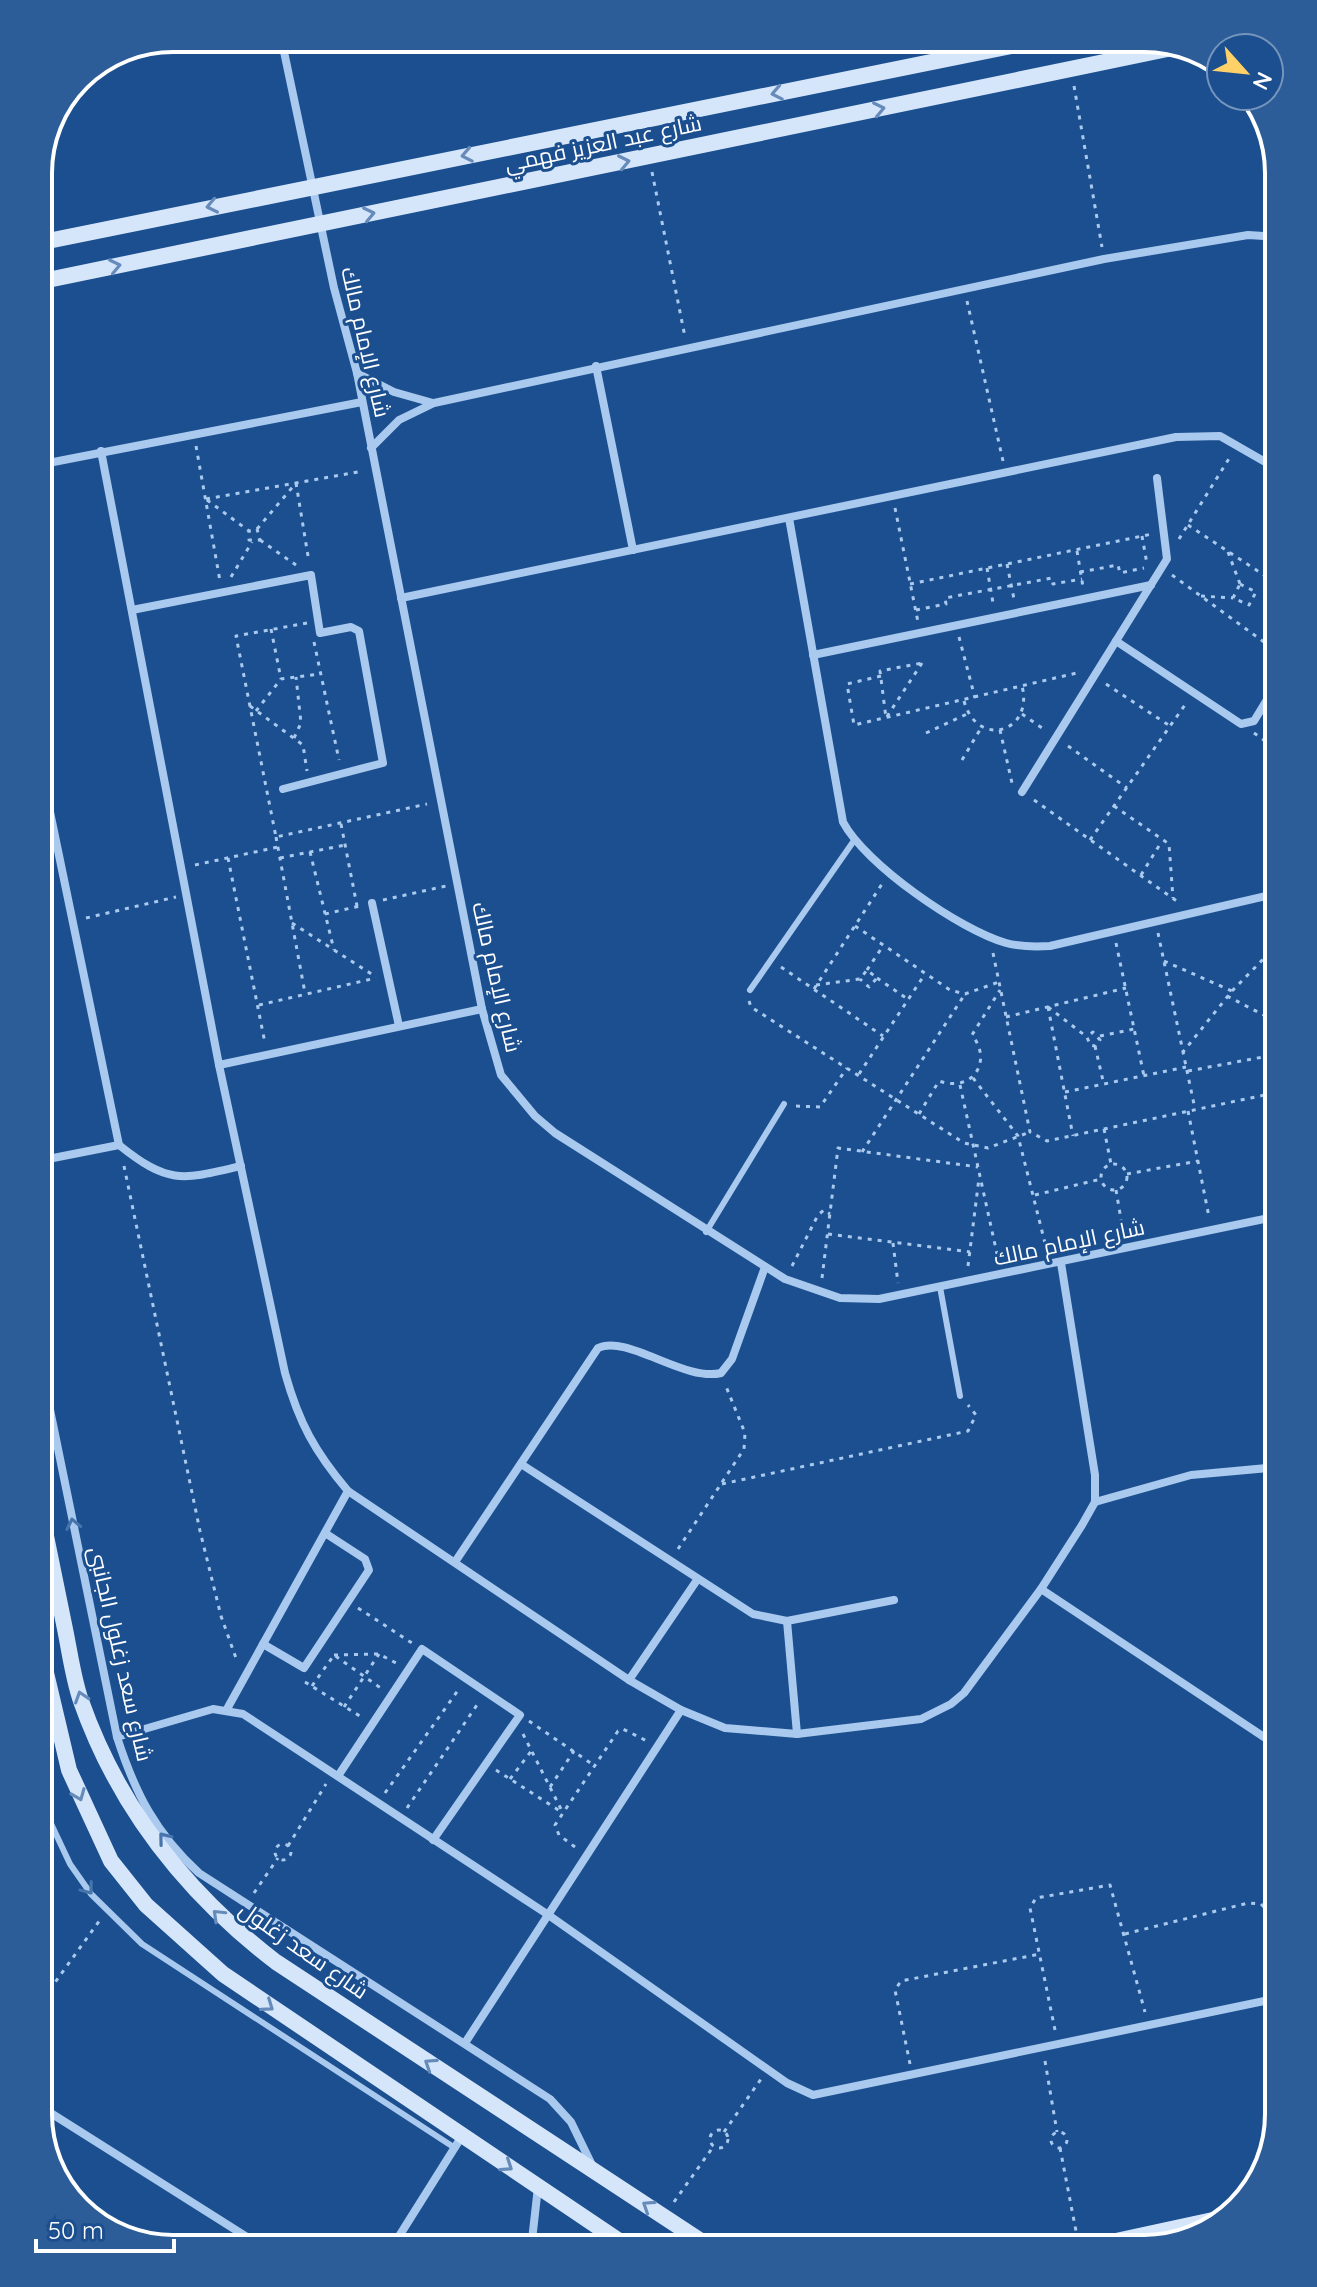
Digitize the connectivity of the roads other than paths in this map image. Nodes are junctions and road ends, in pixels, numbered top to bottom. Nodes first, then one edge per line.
1 (284, 52) edge
2 (980, 52) edge
3 (1153, 52) edge
4 (312, 186) junction
5 (320, 224) junction
6 (1265, 236) edge
7 (52, 240) edge
8 (52, 279) edge
9 (596, 366) junction
10 (357, 373) junction
11 (362, 402) junction
12 (434, 403) junction
13 (371, 448) junction
14 (101, 451) junction
15 (1265, 461) edge
16 (52, 462) edge
17 (1157, 478) dead end
18 (789, 518) junction
19 (633, 550) junction
20 (1151, 585) junction
21 (401, 598) junction
22 (132, 610) junction
23 (1116, 641) junction
24 (813, 655) junction
25 (1265, 703) edge
26 (283, 789) dead end
27 (1022, 792) road end
28 (52, 821) edge
29 (853, 842) junction
30 (1265, 897) edge
31 (372, 903) road end
32 (750, 990) road end
33 (482, 1009) junction
34 (399, 1026) junction
35 (219, 1065) junction
36 (784, 1104) road end
37 (119, 1145) junction
38 (52, 1158) edge
39 (241, 1166) junction
40 (1265, 1219) edge
41 (706, 1232) junction
42 (1061, 1263) junction
43 (765, 1267) junction
44 (940, 1287) junction
45 (960, 1396) road end
46 (52, 1419) edge
47 (521, 1464) junction
48 (1265, 1468) edge
49 (348, 1491) junction
50 (1095, 1502) junction
51 (325, 1533) junction
52 (455, 1562) junction
53 (52, 1563) edge
54 (697, 1580) junction
55 (1041, 1589) junction
56 (894, 1600) dead end
57 (787, 1621) junction
58 (263, 1644) junction
59 (629, 1680) junction
60 (227, 1709) junction
61 (681, 1710) junction
62 (52, 1720) edge
63 (797, 1734) junction
64 (117, 1737) junction
65 (1265, 1738) edge
66 (336, 1775) junction
67 (52, 1826) edge
68 (433, 1840) junction
69 (547, 1914) junction
70 (1265, 2001) edge
71 (465, 2043) junction
72 (52, 2114) edge
73 (458, 2142) junction
74 (595, 2172) junction
75 (538, 2187) junction
76 (1192, 2225) edge
77 (244, 2235) edge
78 (400, 2235) edge
79 (533, 2235) edge
80 (610, 2235) edge
81 (692, 2235) edge
82 (1144, 2235) edge

1 - 4 street, شارع الإمام مالك
2 -> 4 street, شارع عبد العزيز فهمي
5 -> 3 street, شارع عبد العزيز فهمي
4 - 5 street, شارع الإمام مالك
4 -> 7 street, شارع عبد العزيز فهمي
8 -> 5 street, شارع عبد العزيز فهمي
5 - 10 street, شارع الإمام مالك
6 - 9 street
9 - 12 street
9 - 19 street
10 - 11 street, شارع الإمام مالك
10 - 12 street
11 - 13 street, شارع الإمام مالك
11 - 14 street
12 - 13 street
13 - 21 street, شارع الإمام مالك
14 - 16 street
14 - 22 street
15 - 18 street
17 - 20 street
18 - 19 street
18 - 24 street
19 - 21 street
20 - 23 street
20 - 24 street
21 - 33 street, شارع الإمام مالك
22 - 26 street
22 - 35 street
23 - 25 street
23 - 27 street
24 - 29 street
28 - 37 street
29 - 30 street
29 - 32 lane
31 - 34 street
33 - 34 street
33 - 41 street, شارع الإمام مالك
34 - 35 street
35 - 39 street
36 - 41 lane
37 - 38 street
37 - 39 street
39 - 49 street
40 - 42 street, شارع الإمام مالك
41 - 43 street, شارع الإمام مالك
42 - 44 street, شارع الإمام مالك
42 - 50 street
43 - 44 street, شارع الإمام مالك
43 - 47 street
44 - 45 lane
64 -> 46 street, شارع سعد زغلول الجانبى
47 - 52 street
47 - 54 street
48 - 50 street
49 - 51 street
49 - 52 street
50 - 55 street
51 - 58 street
51 - 58 street
52 - 59 street
74 -> 53 street, شارع سعد زغلول
54 - 57 street
54 - 59 street
55 - 63 street
55 - 65 street
56 - 57 street
57 - 63 street
58 - 60 street
59 - 61 street
60 - 64 street
60 - 66 street
61 - 63 street
61 - 69 street
62 -> 73 street
71 -> 64 street, شارع سعد زغلول الجانبى
66 - 68 street
66 - 68 street
67 -> 73 lane
68 - 69 street
69 - 70 street
69 - 71 street
71 - 74 street, شارع سعد زغلول الجانبى
72 - 77 street
73 -> 75 street
73 - 78 street
81 -> 74 street, شارع سعد زغلول
75 - 79 street
75 - 80 street
76 - 82 street

